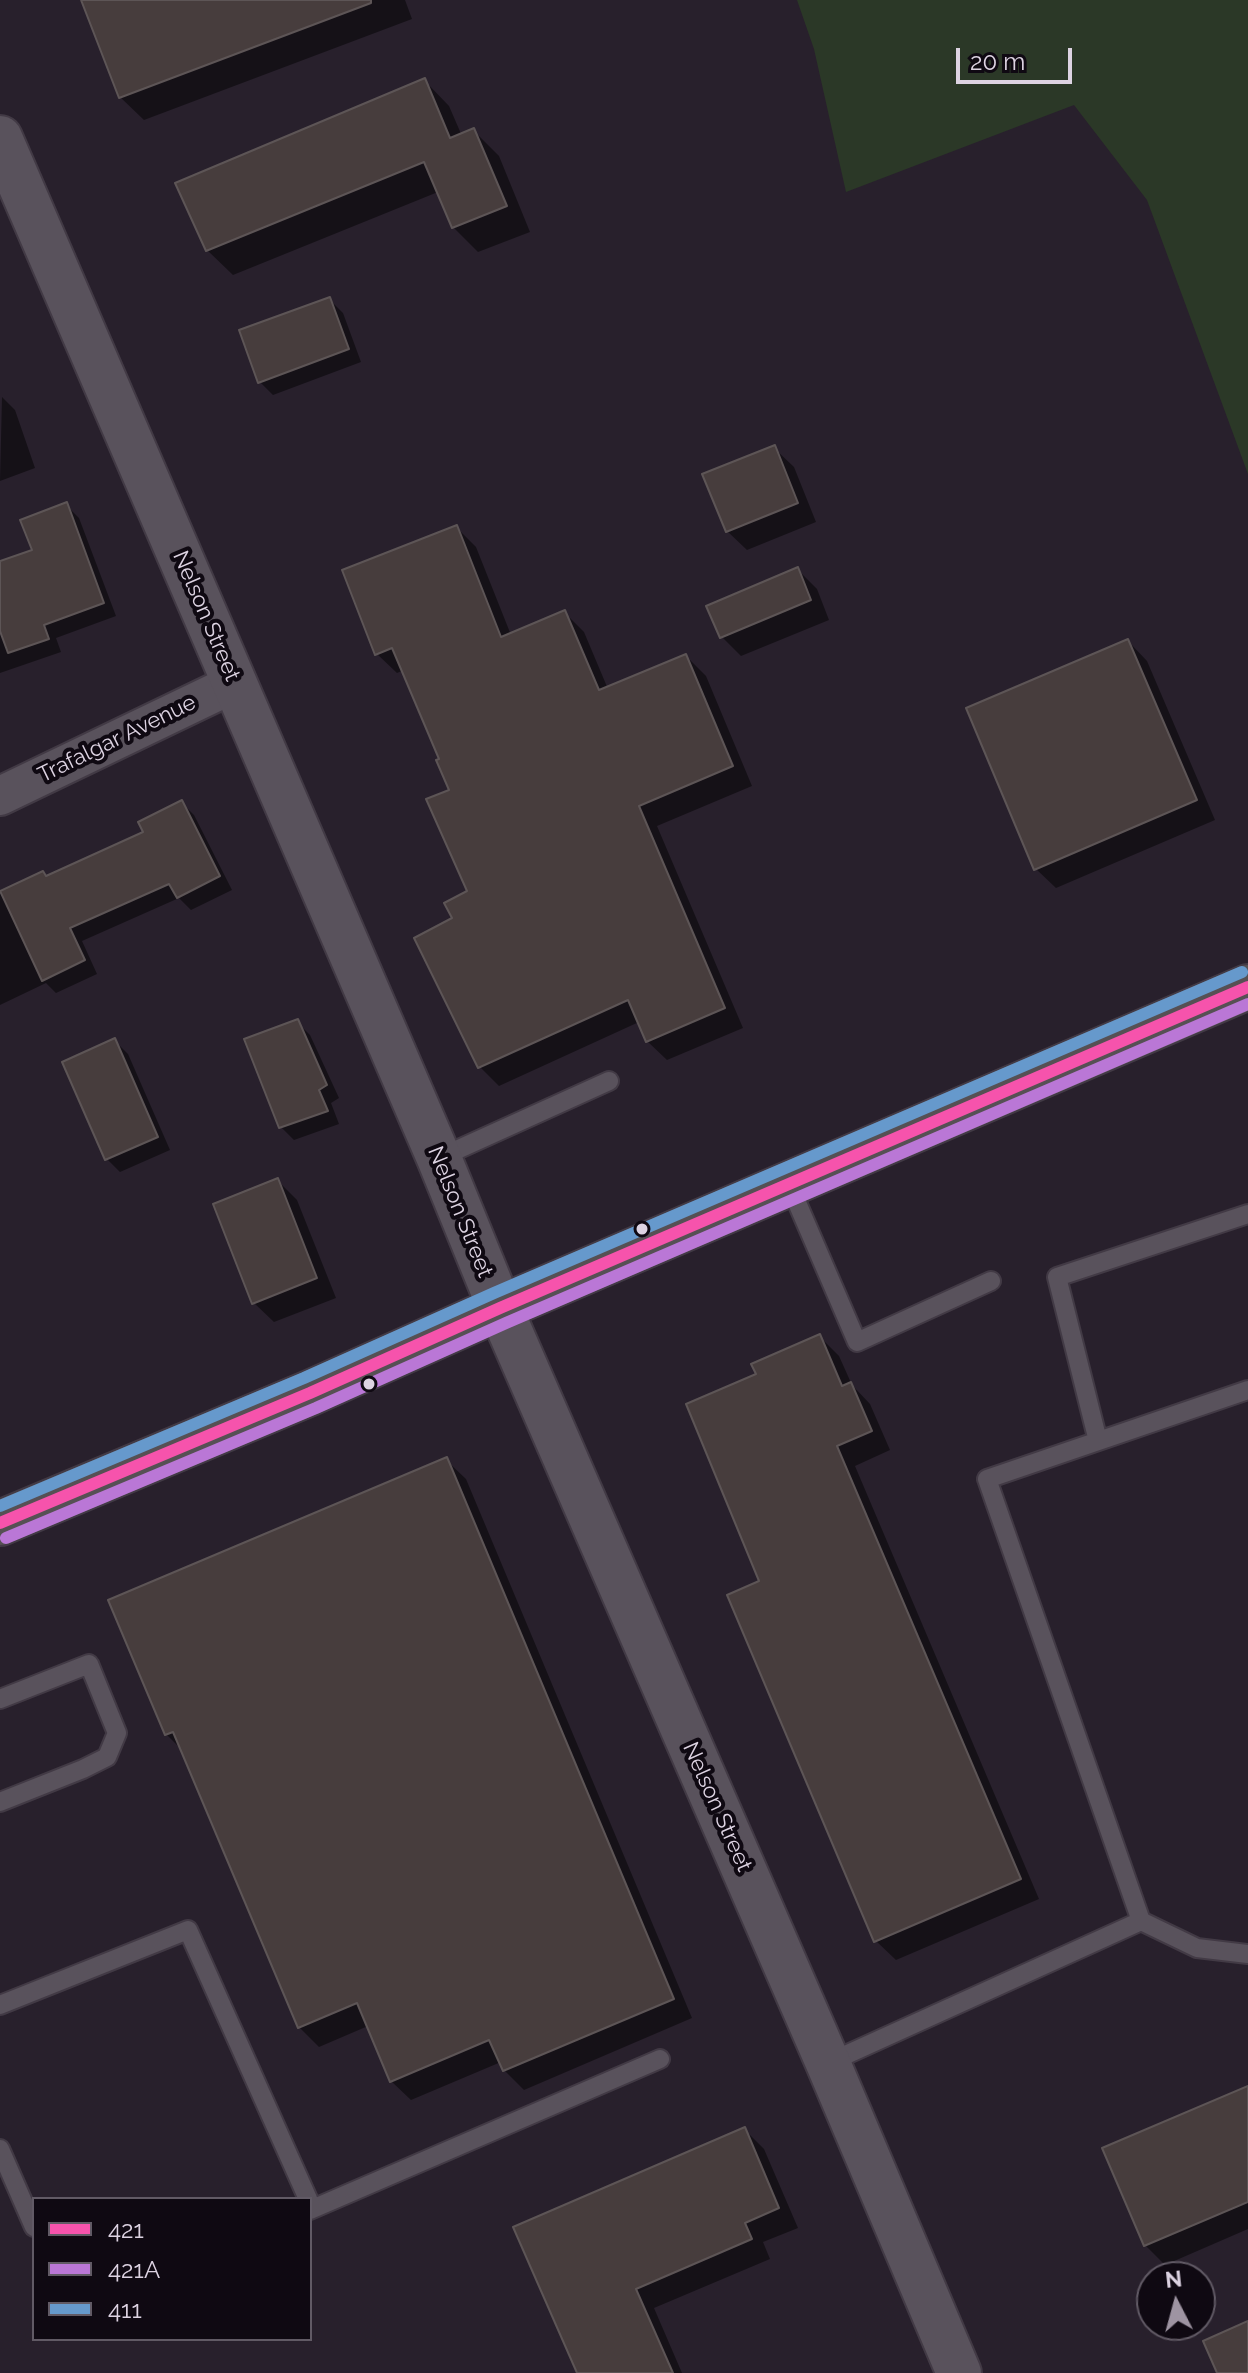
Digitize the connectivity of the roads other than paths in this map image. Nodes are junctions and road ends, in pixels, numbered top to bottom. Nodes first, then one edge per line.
1 (0, 138) edge
2 (235, 683) junction
3 (0, 796) edge
4 (1248, 987) edge
5 (609, 1081) dead end
6 (439, 1158) junction
7 (789, 1184) junction
8 (1248, 1214) edge
9 (991, 1281) dead end
10 (500, 1308) junction
11 (1248, 1390) edge
12 (1098, 1441) junction
13 (0, 1523) edge
14 (0, 1699) edge
15 (0, 1802) edge
16 (1141, 1921) junction
17 (1248, 1954) edge
18 (0, 2005) edge
19 (660, 2059) dead end
20 (828, 2063) junction
21 (0, 2149) edge
22 (306, 2197) edge
23 (312, 2204) edge
24 (32, 2222) edge
25 (959, 2373) edge

1 - 2 street, Nelson Street
2 - 3 street, Trafalgar Avenue
2 - 6 street, Nelson Street
4 - 7 main road
5 - 6 lane
6 - 10 street, Nelson Street
7 - 9 lane
7 - 10 main road
8 - 12 lane
10 - 13 main road
10 - 20 street, Nelson Street
11 - 12 lane
12 - 16 lane
14 - 15 lane
16 - 17 lane
16 - 20 lane
18 - 22 lane
19 - 23 lane
20 - 25 street, Nelson Street
21 - 24 lane

